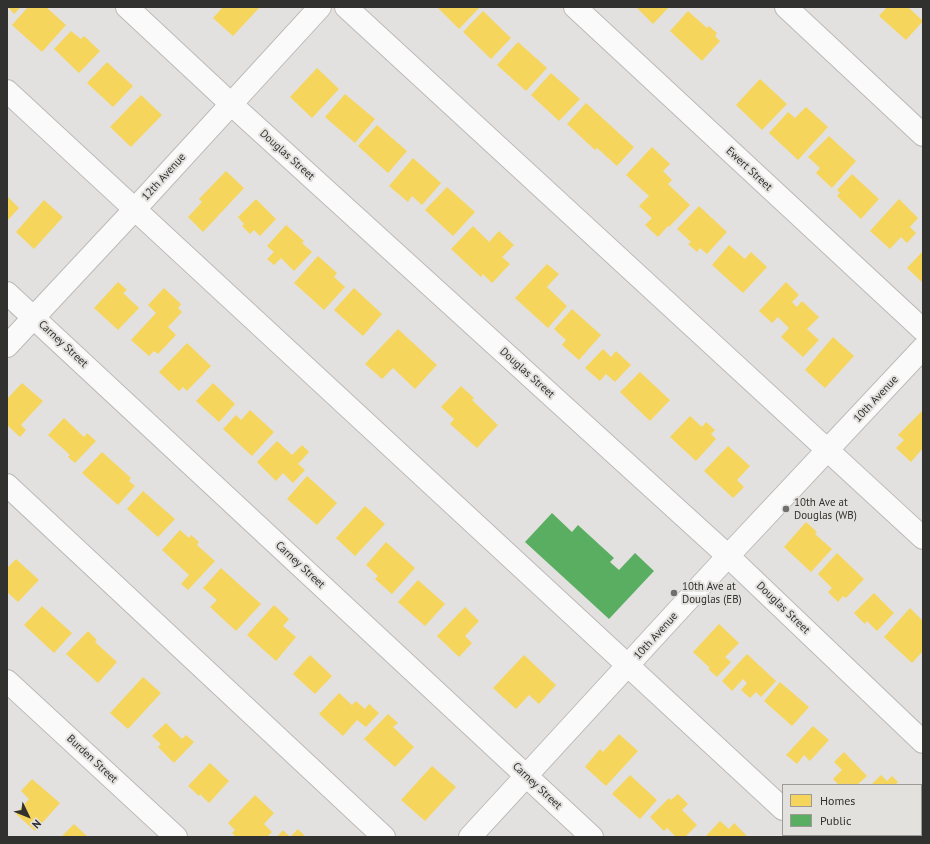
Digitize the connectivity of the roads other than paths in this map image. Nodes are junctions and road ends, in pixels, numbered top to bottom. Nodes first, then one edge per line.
1 (127, 7) edge
2 (320, 7) edge
3 (346, 7) edge
4 (575, 7) edge
5 (786, 7) edge
6 (7, 91) edge
7 (231, 104) junction
8 (923, 135) edge
9 (135, 209) junction
10 (7, 293) edge
11 (34, 317) junction
12 (923, 330) edge
13 (7, 346) edge
14 (923, 348) edge
15 (828, 449) junction
16 (7, 485) edge
17 (923, 538) edge
18 (728, 556) junction
19 (629, 666) junction
20 (7, 681) edge
21 (923, 742) edge
22 (527, 776) junction
23 (782, 808) edge
24 (176, 837) edge
25 (384, 837) edge
26 (470, 837) edge
27 (592, 837) edge

1 - 7 street, Douglas Street
2 - 7 street, 12th Avenue
3 - 15 street
4 - 12 street, Ewert Street
5 - 8 street
6 - 9 street
7 - 9 street, 12th Avenue
7 - 18 street, Douglas Street
9 - 11 street, 12th Avenue
9 - 19 street
10 - 11 street, Carney Street
11 - 13 street, 12th Avenue
11 - 22 street, Carney Street
14 - 15 street, 10th Avenue
15 - 17 street
15 - 18 street, 10th Avenue
16 - 25 street
18 - 19 street, 10th Avenue
18 - 21 street, Douglas Street
19 - 22 street, 10th Avenue
19 - 23 street
20 - 24 street, Burden Street
22 - 26 street, 10th Avenue
22 - 27 street, Carney Street

